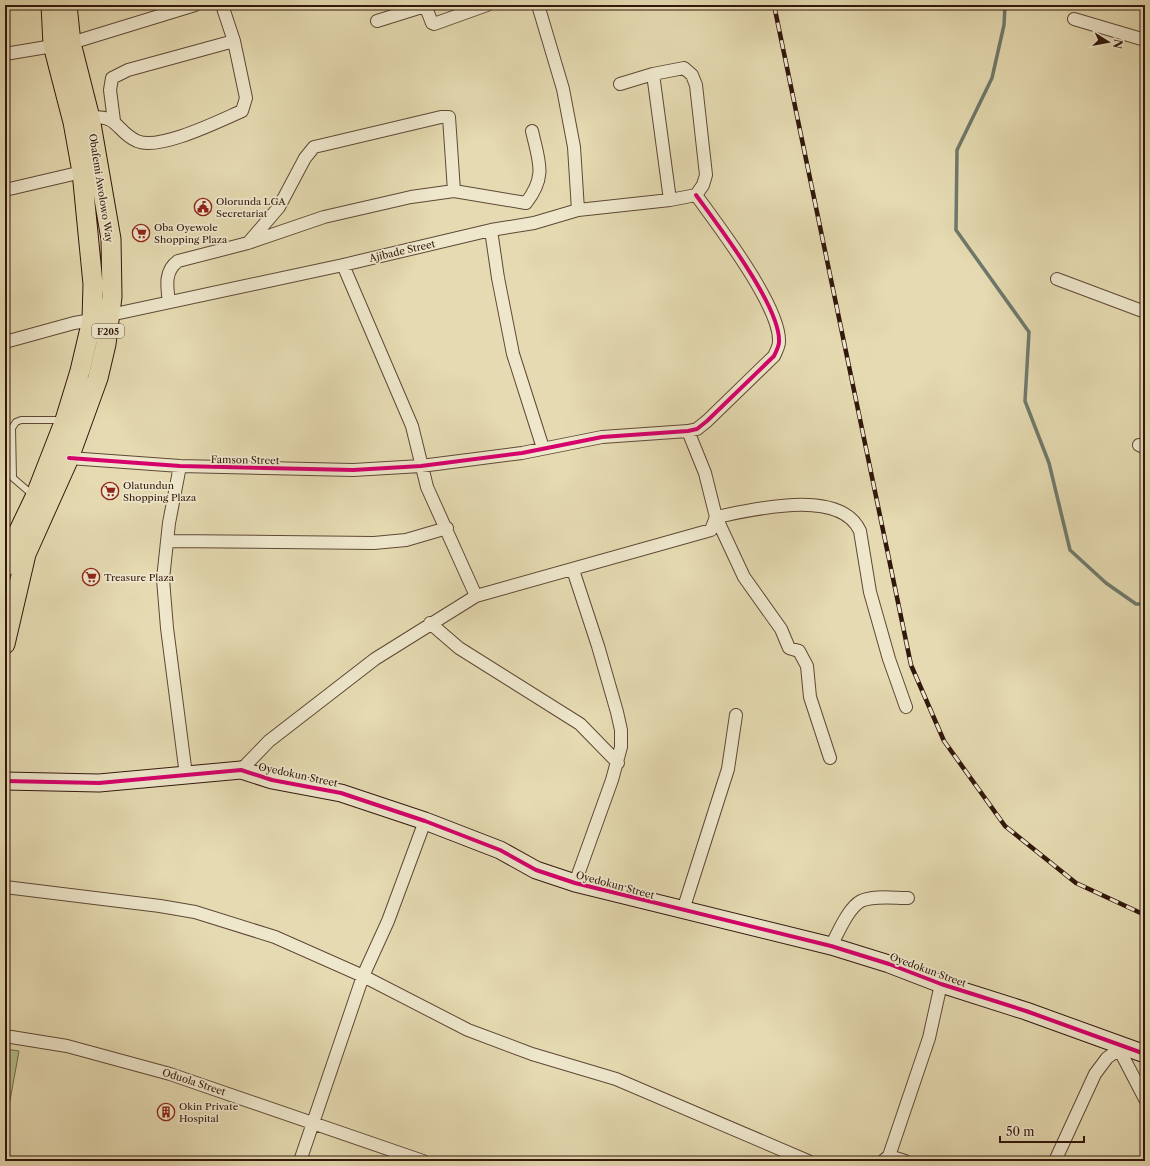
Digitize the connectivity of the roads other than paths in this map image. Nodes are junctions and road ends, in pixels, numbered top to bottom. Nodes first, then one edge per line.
1 (51, 5) edge
2 (67, 5) edge
3 (195, 5) edge
4 (222, 5) edge
5 (425, 5) edge
6 (487, 5) edge
7 (538, 5) edge
8 (468, 9) edge
9 (1074, 19) dead end
10 (377, 21) dead end
11 (1145, 40) edge
12 (234, 41) junction
13 (62, 44) junction
14 (5, 54) edge
15 (653, 74) junction
16 (620, 84) dead end
17 (90, 118) junction
18 (114, 121) junction
19 (532, 131) dead end
20 (97, 161) junction
21 (82, 172) junction
22 (5, 190) edge
23 (454, 191) junction
24 (696, 195) junction
25 (670, 200) junction
26 (526, 204) junction
27 (578, 210) junction
28 (534, 223) junction
29 (491, 230) junction
30 (248, 243) junction
31 (343, 265) junction
32 (1057, 279) dead end
33 (169, 302) junction
34 (1145, 312) edge
35 (110, 315) junction
36 (83, 321) junction
37 (5, 342) edge
38 (65, 420) junction
39 (688, 431) junction
40 (543, 448) junction
41 (69, 458) junction
42 (180, 466) junction
43 (421, 466) junction
44 (35, 498) junction
45 (716, 517) junction
46 (447, 528) junction
47 (167, 541) junction
48 (5, 567) edge
49 (573, 570) junction
50 (476, 596) junction
51 (430, 624) junction
52 (5, 644) edge
53 (906, 707) dead end
54 (736, 716) dead end
55 (830, 758) dead end
56 (618, 763) junction
57 (241, 770) junction
58 (186, 775) junction
59 (5, 781) edge
60 (425, 822) junction
61 (575, 883) junction
62 (5, 887) edge
63 (908, 898) dead end
64 (683, 910) junction
65 (831, 946) junction
66 (363, 976) junction
67 (941, 984) junction
68 (5, 1036) edge
69 (1112, 1045) junction
70 (1145, 1054) edge
71 (1145, 1099) edge
72 (312, 1123) junction
73 (886, 1158) edge
74 (300, 1161) edge
75 (423, 1161) edge
76 (808, 1161) edge
77 (905, 1161) edge
78 (1055, 1161) edge

1 - 13 main road, Obafemi Awolowo Way / F205
2 - 13 main road, Obafemi Awolowo Way / F205
3 - 13 street
4 - 12 street
5 - 8 street
5 - 10 street
6 - 8 street
7 - 27 street
9 - 11 street
12 - 18 street
12 - 18 street
13 - 14 street
13 - 17 main road, Obafemi Awolowo Way / F205
13 - 21 main road, Obafemi Awolowo Way / F205
15 - 16 street
15 - 24 street
15 - 25 street
17 - 18 street
17 - 20 main road, Obafemi Awolowo Way / F205
19 - 26 street
20 - 21 street
20 - 35 main road, Obafemi Awolowo Way / F205
21 - 22 street
21 - 36 main road, Obafemi Awolowo Way / F205
23 - 26 street
23 - 30 street
23 - 30 street
24 - 25 street, Ajibade Street
24 - 39 street, Famson Street
25 - 27 street, Ajibade Street
26 - 28 street
27 - 28 street, Ajibade Street
28 - 29 street, Ajibade Street
29 - 31 street, Ajibade Street
29 - 40 street
30 - 33 street
31 - 33 street, Ajibade Street
31 - 43 street
32 - 34 street
33 - 35 street, Ajibade Street
35 - 41 main road, Obafemi Awolowo Way / F205
36 - 37 street
36 - 38 main road, Obafemi Awolowo Way / F205
38 - 44 main road, Obafemi Awolowo Way / F205
38 - 44 lane
39 - 40 street, Famson Street
39 - 45 street
40 - 43 street, Famson Street
41 - 42 street, Famson Street
41 - 52 main road, Obafemi Awolowo Way / F205
42 - 43 street, Famson Street
42 - 47 street
43 - 46 street
44 - 48 main road, Obafemi Awolowo Way / F205
45 - 49 street
45 - 53 street
45 - 55 street
46 - 47 street
46 - 50 street
47 - 58 street
49 - 50 street
49 - 56 street
50 - 51 street
51 - 56 street
51 - 57 street
54 - 64 street
56 - 61 street
57 - 58 street, Oyedokun Street
57 - 60 street, Oyedokun Street
58 - 59 street, Oyedokun Street
60 - 61 street, Oyedokun Street
60 - 66 street
61 - 64 street, Oyedokun Street
62 - 66 street
63 - 65 street
64 - 65 street, Oyedokun Street
65 - 67 street, Oyedokun Street
66 - 72 street
66 - 76 street
67 - 69 street, Oyedokun Street
67 - 73 street
68 - 72 street, Oduola Street
69 - 70 street, Oyedokun Street
69 - 71 street
69 - 78 street
72 - 74 street
72 - 75 street, Oduola Street
73 - 77 street

